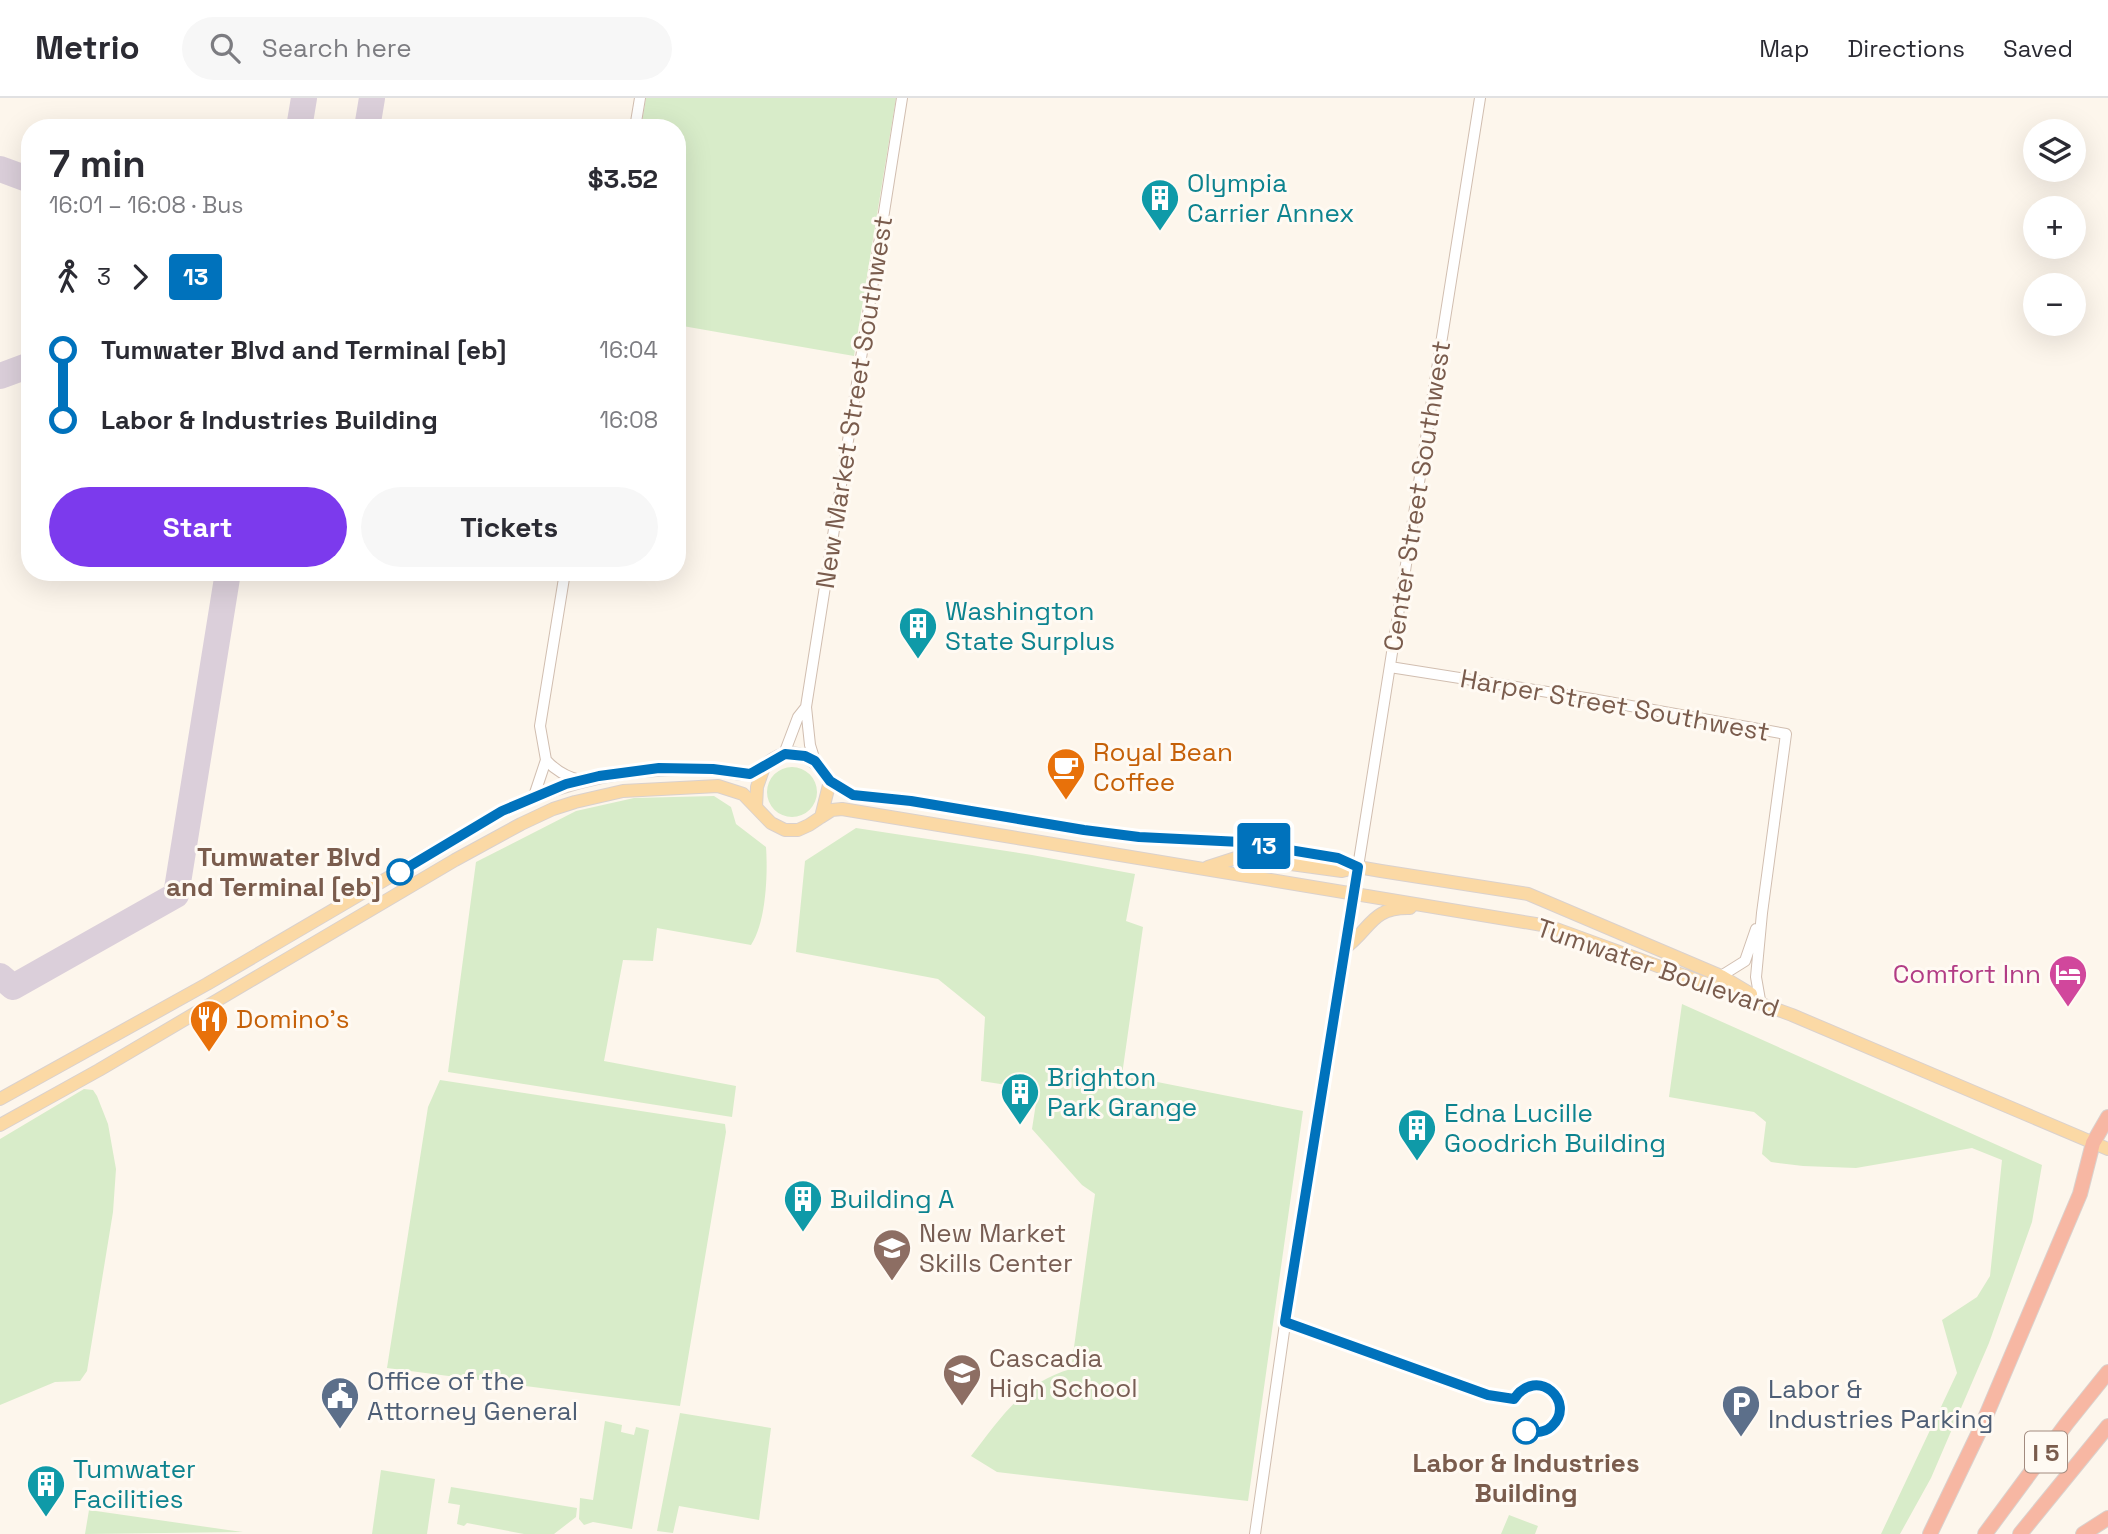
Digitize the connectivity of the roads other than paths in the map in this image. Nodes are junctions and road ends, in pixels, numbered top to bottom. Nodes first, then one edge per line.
1 (640, 98) edge
2 (902, 98) edge
3 (1480, 98) edge
4 (636, 119) edge
5 (564, 581) edge
6 (1390, 667) junction
7 (806, 707) junction
8 (785, 754) junction
9 (546, 760) junction
10 (815, 761) junction
11 (764, 767) junction
12 (580, 780) junction
13 (830, 781) junction
14 (534, 796) junction
15 (756, 807) junction
16 (821, 817) junction
17 (1358, 867) junction
18 (1206, 868) junction
19 (1354, 893) junction
20 (1416, 904) junction
21 (1762, 913) junction
22 (1345, 948) junction
23 (1721, 976) junction
24 (1760, 1000) junction
25 (1792, 1016) junction
26 (0, 1100) edge
27 (2108, 1117) edge
28 (0, 1125) edge
29 (2093, 1143) junction
30 (2108, 1149) edge
31 (2108, 1372) edge
32 (2108, 1426) edge
33 (2108, 1518) edge
34 (1255, 1534) edge
35 (1930, 1534) edge
36 (1986, 1534) edge
37 (2020, 1534) edge
38 (2083, 1534) edge

1 - 4 street
2 - 7 street, New Market Street Southwest
3 - 6 street, Center Street Southwest
5 - 9 street
6 - 17 street, Center Street Southwest
6 - 21 street, Harper Street Southwest
7 - 8 street, New Market Street Southwest
7 - 10 street, New Market Street Southwest
8 - 10 main road
8 - 11 main road
9 - 12 street
9 - 14 street
10 - 13 main road
11 - 12 main road
11 - 15 main road
12 - 14 main road
13 - 16 main road
13 - 17 main road, Tumwater Boulevard
14 - 26 main road
15 - 16 main road
15 - 28 main road
16 - 18 main road, Tumwater Boulevard
17 - 18 main road
17 - 19 street, Center Street Southwest
17 - 23 main road, Tumwater Boulevard
18 - 19 main road, Tumwater Boulevard
19 - 20 main road, Tumwater Boulevard
19 - 22 street, Center Street Southwest
20 - 22 main road
20 - 25 main road, Tumwater Boulevard
21 - 23 street, Harper Street Southwest
21 - 24 street, Harper Street Southwest
22 - 34 street, Center Street Southwest
23 - 24 main road, Tumwater Boulevard
24 - 25 main road, Tumwater Boulevard
25 - 29 main road, Tumwater Boulevard
27 - 29 highway
29 - 30 main road, Tumwater Boulevard
29 - 35 highway
31 - 36 highway, I 5
32 - 37 highway, I 5
33 - 38 highway

